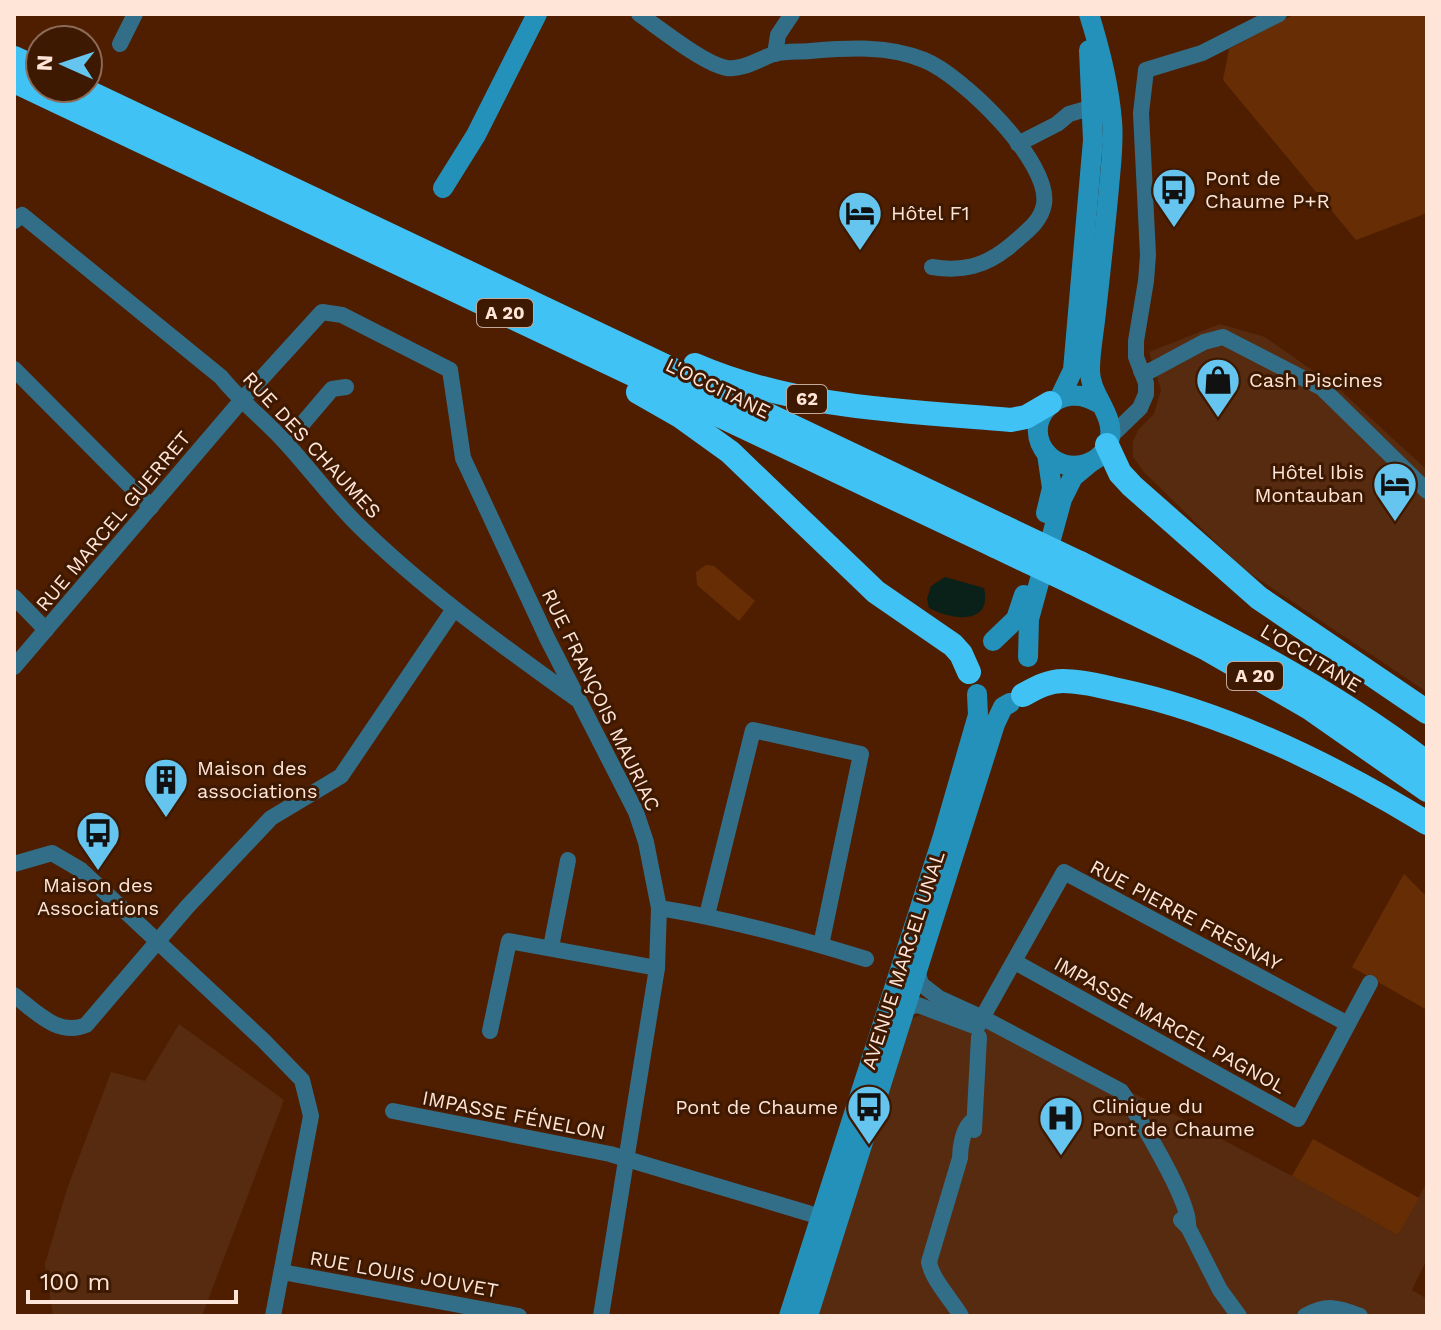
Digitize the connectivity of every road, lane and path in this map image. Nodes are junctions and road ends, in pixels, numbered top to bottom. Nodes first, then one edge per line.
1 (135, 14) edge
2 (537, 14) edge
3 (639, 14) edge
4 (792, 14) edge
5 (1088, 14) edge
6 (1279, 14) edge
7 (120, 44) dead end
8 (775, 54) junction
9 (14, 81) edge
10 (104, 100) edge
11 (1093, 107) junction
12 (1057, 124) junction
13 (1093, 140) junction
14 (1018, 144) junction
15 (443, 188) dead end
16 (1107, 212) junction
17 (18, 218) edge
18 (932, 267) dead end
19 (568, 331) junction
20 (14, 369) edge
21 (1141, 371) junction
22 (346, 387) dead end
23 (1055, 400) junction
24 (241, 401) junction
25 (1144, 402) junction
26 (1100, 405) junction
27 (286, 443) junction
28 (1103, 448) junction
29 (1047, 454) junction
30 (1427, 491) edge
31 (151, 507) junction
32 (1076, 573) junction
33 (14, 597) edge
34 (454, 609) junction
35 (46, 630) junction
36 (993, 641) junction
37 (1028, 657) junction
38 (14, 667) edge
39 (973, 683) junction
40 (577, 699) junction
41 (1016, 699) junction
42 (1427, 712) edge
43 (1427, 763) edge
44 (1427, 790) edge
45 (1427, 823) edge
46 (943, 836) junction
47 (568, 860) dead end
48 (14, 864) edge
49 (659, 908) junction
50 (707, 915) junction
51 (158, 942) junction
52 (821, 945) junction
53 (551, 947) junction
54 (866, 959) dead end
55 (1015, 962) junction
56 (657, 968) junction
57 (917, 970) junction
58 (1370, 983) dead end
59 (14, 995) edge
60 (911, 1003) junction
61 (1348, 1024) junction
62 (985, 1029) junction
63 (490, 1031) dead end
64 (393, 1111) dead end
65 (627, 1159) junction
66 (821, 1217) junction
67 (282, 1272) junction
68 (273, 1316) edge
69 (519, 1316) edge
70 (601, 1316) edge
71 (789, 1316) edge
72 (806, 1316) edge
73 (961, 1316) edge
74 (1239, 1316) edge
75 (1305, 1316) edge
76 (1360, 1316) edge

1 - 7 street
2 - 15 main road
3 - 8 street
4 - 8 street
5 - 11 main road
5 - 16 main road
6 - 21 street
8 - 14 street
9 - 19 highway, L'OCCITANE / A 20
10 - 19 highway, L'OCCITANE / A 20
11 - 12 street
11 - 13 main road
11 - 16 main road
12 - 13 street
12 - 14 street
13 - 23 main road
14 - 18 street
16 - 26 main road
17 - 24 street, RUE DES CHAUMES
19 - 23 highway, 62
19 - 32 highway, L'OCCITANE / A 20, bridge
19 - 39 highway
20 - 31 street
21 - 25 street
21 - 30 street
22 - 27 street
23 - 26 main road
23 - 29 main road
24 - 27 street, RUE DES CHAUMES
24 - 31 street, RUE MARCEL GUERRET
24 - 40 street, RUE FRANÇOIS MAURIAC
25 - 26 street
25 - 28 street
26 - 28 main road
27 - 34 street, RUE DES CHAUMES
28 - 29 main road
28 - 37 main road
28 - 42 highway
29 - 36 main road
31 - 35 street, RUE MARCEL GUERRET
32 - 43 highway, L'OCCITANE / A 20
32 - 44 highway, L'OCCITANE / A 20
33 - 35 street
34 - 40 street, RUE DES CHAUMES
34 - 51 street
35 - 38 street, RUE MARCEL GUERRET
36 - 37 main road
36 - 39 main road
37 - 41 main road
39 - 41 main road
39 - 46 main road, AVENUE MARCEL UNAL
40 - 49 street, RUE FRANÇOIS MAURIAC
41 - 45 highway
41 - 57 main road, AVENUE MARCEL UNAL
46 - 60 street
46 - 66 main road, AVENUE MARCEL UNAL
47 - 53 street
48 - 51 street
49 - 50 street
49 - 56 street, RUE FRANÇOIS MAURIAC
50 - 52 street
50 - 52 street
51 - 59 street
51 - 67 street
52 - 54 street
53 - 56 street
53 - 63 street
55 - 61 street, RUE PIERRE FRESNAY
55 - 61 street, IMPASSE MARCEL PAGNOL
55 - 62 street, RUE PIERRE FRESNAY
56 - 65 street, RUE FRANÇOIS MAURIAC
57 - 60 main road, AVENUE MARCEL UNAL
57 - 62 street
58 - 61 street
60 - 62 street
60 - 72 main road, AVENUE MARCEL UNAL
62 - 73 street
62 - 74 street
64 - 65 street, IMPASSE FÉNELON
65 - 66 street, IMPASSE FÉNELON
65 - 70 street, RUE FRANÇOIS MAURIAC
66 - 71 main road, AVENUE MARCEL UNAL
66 - 72 street
67 - 68 street
67 - 69 street, RUE LOUIS JOUVET
75 - 76 street

